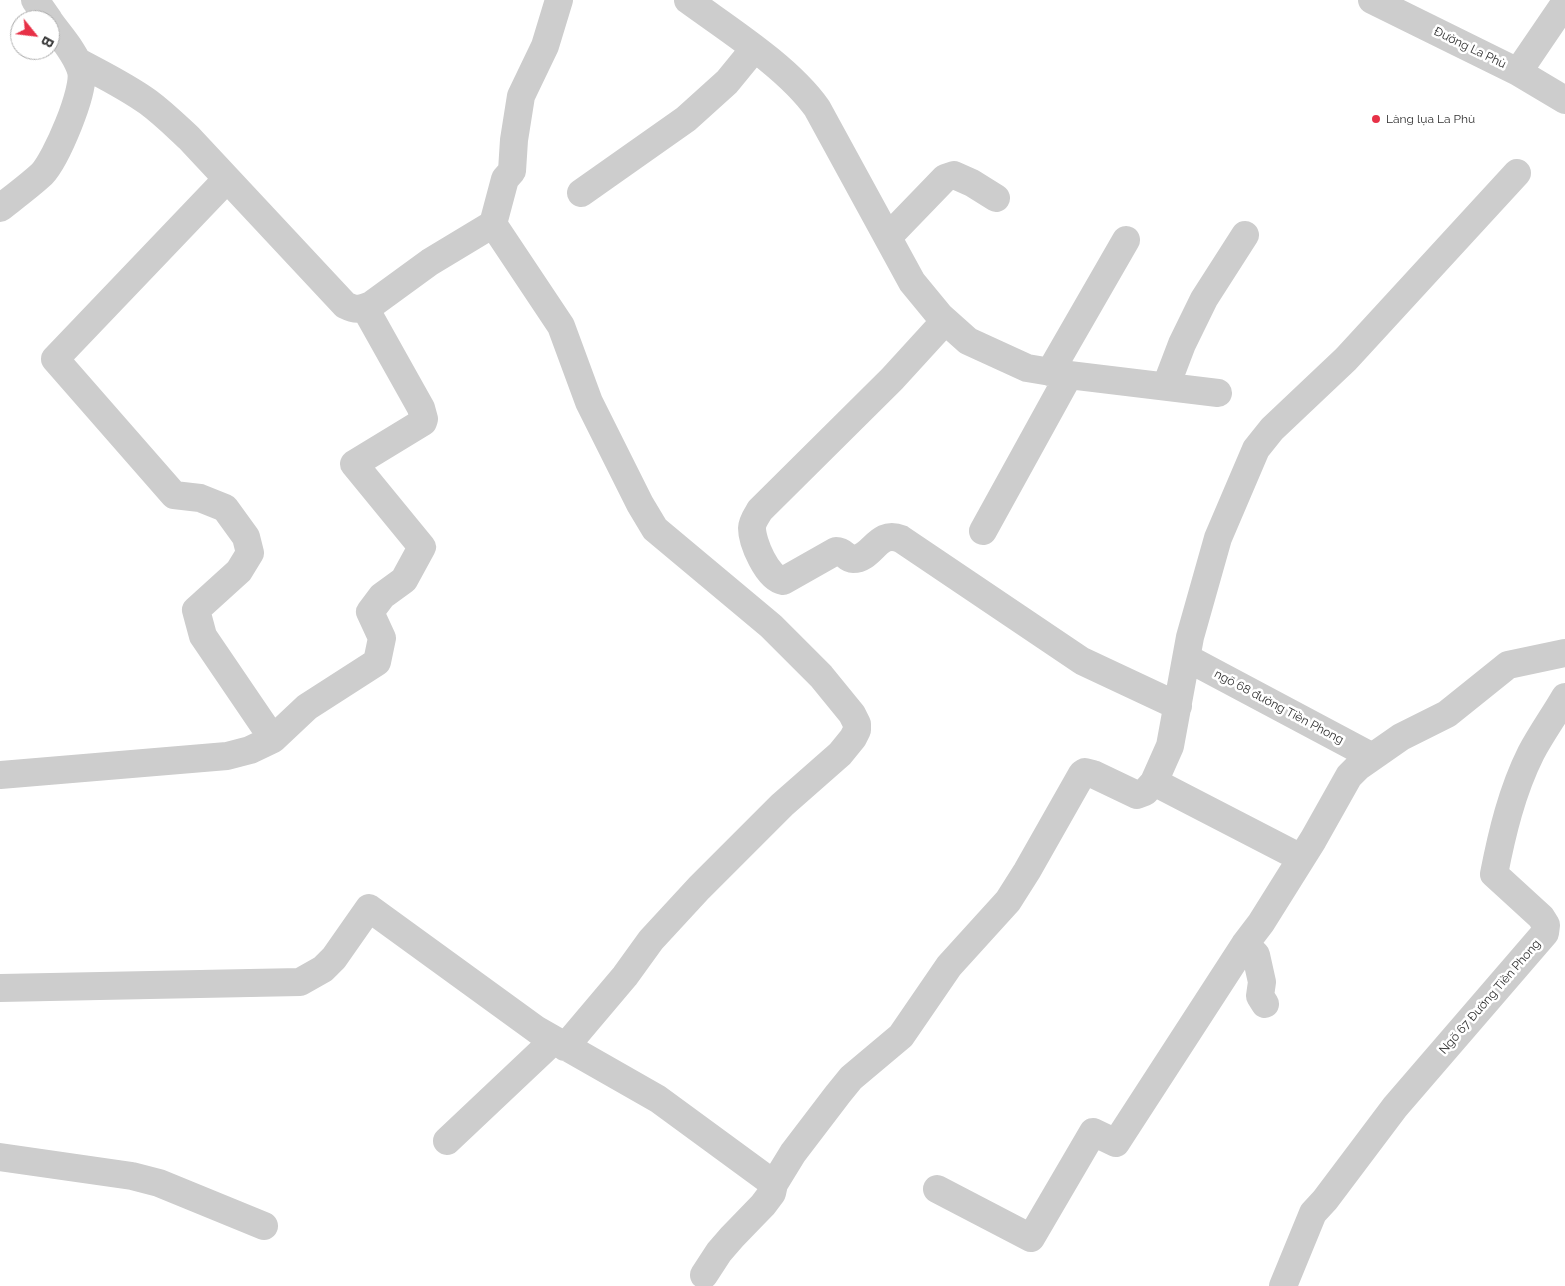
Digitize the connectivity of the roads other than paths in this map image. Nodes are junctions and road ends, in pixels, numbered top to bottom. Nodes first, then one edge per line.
1 (559, 0) edge
2 (688, 0) edge
3 (1372, 0) edge
4 (1565, 3) edge
5 (60, 37) edge
6 (754, 49) junction
7 (77, 61) junction
8 (1518, 72) junction
9 (1565, 100) edge
10 (1517, 173) dead end
11 (227, 179) junction
12 (581, 193) dead end
13 (996, 198) dead end
14 (0, 208) edge
15 (493, 224) junction
16 (1245, 235) dead end
17 (888, 238) junction
18 (1126, 240) dead end
19 (365, 308) junction
20 (944, 321) junction
21 (1059, 374) junction
22 (1166, 386) junction
23 (1218, 393) dead end
24 (983, 531) dead end
25 (1565, 653) edge
26 (1187, 658) junction
27 (1565, 697) edge
28 (1178, 706) junction
29 (273, 739) junction
30 (1372, 756) junction
31 (0, 775) edge
32 (1154, 782) junction
33 (1302, 858) junction
34 (1245, 944) junction
35 (0, 988) edge
36 (1265, 1004) dead end
37 (560, 1044) junction
38 (447, 1141) dead end
39 (0, 1158) edge
40 (774, 1184) junction
41 (938, 1189) dead end
42 (264, 1226) dead end
43 (704, 1275) dead end
44 (1283, 1286) edge

1 - 15 street
2 - 6 street
3 - 8 street, Đường La Phù
4 - 8 street
5 - 7 street
6 - 12 street
6 - 17 street
7 - 11 street
7 - 14 street
8 - 9 street, Đường La Phù
10 - 26 street
11 - 19 street
11 - 29 street
13 - 17 street
15 - 19 street
15 - 37 street
16 - 22 street
17 - 20 street
18 - 21 street
19 - 29 street
20 - 21 street
20 - 28 street
21 - 22 street
21 - 24 street
22 - 23 street
25 - 30 street
26 - 28 street
26 - 30 street, ngõ 68 đường Tiền Phong
27 - 44 street, Ngõ 67 Đường Tiền Phong
28 - 32 street
29 - 31 street
30 - 33 street
32 - 33 street
32 - 40 street
33 - 34 street
34 - 36 street
34 - 41 street
35 - 37 street
37 - 38 street
37 - 40 street
39 - 42 street
40 - 43 street

